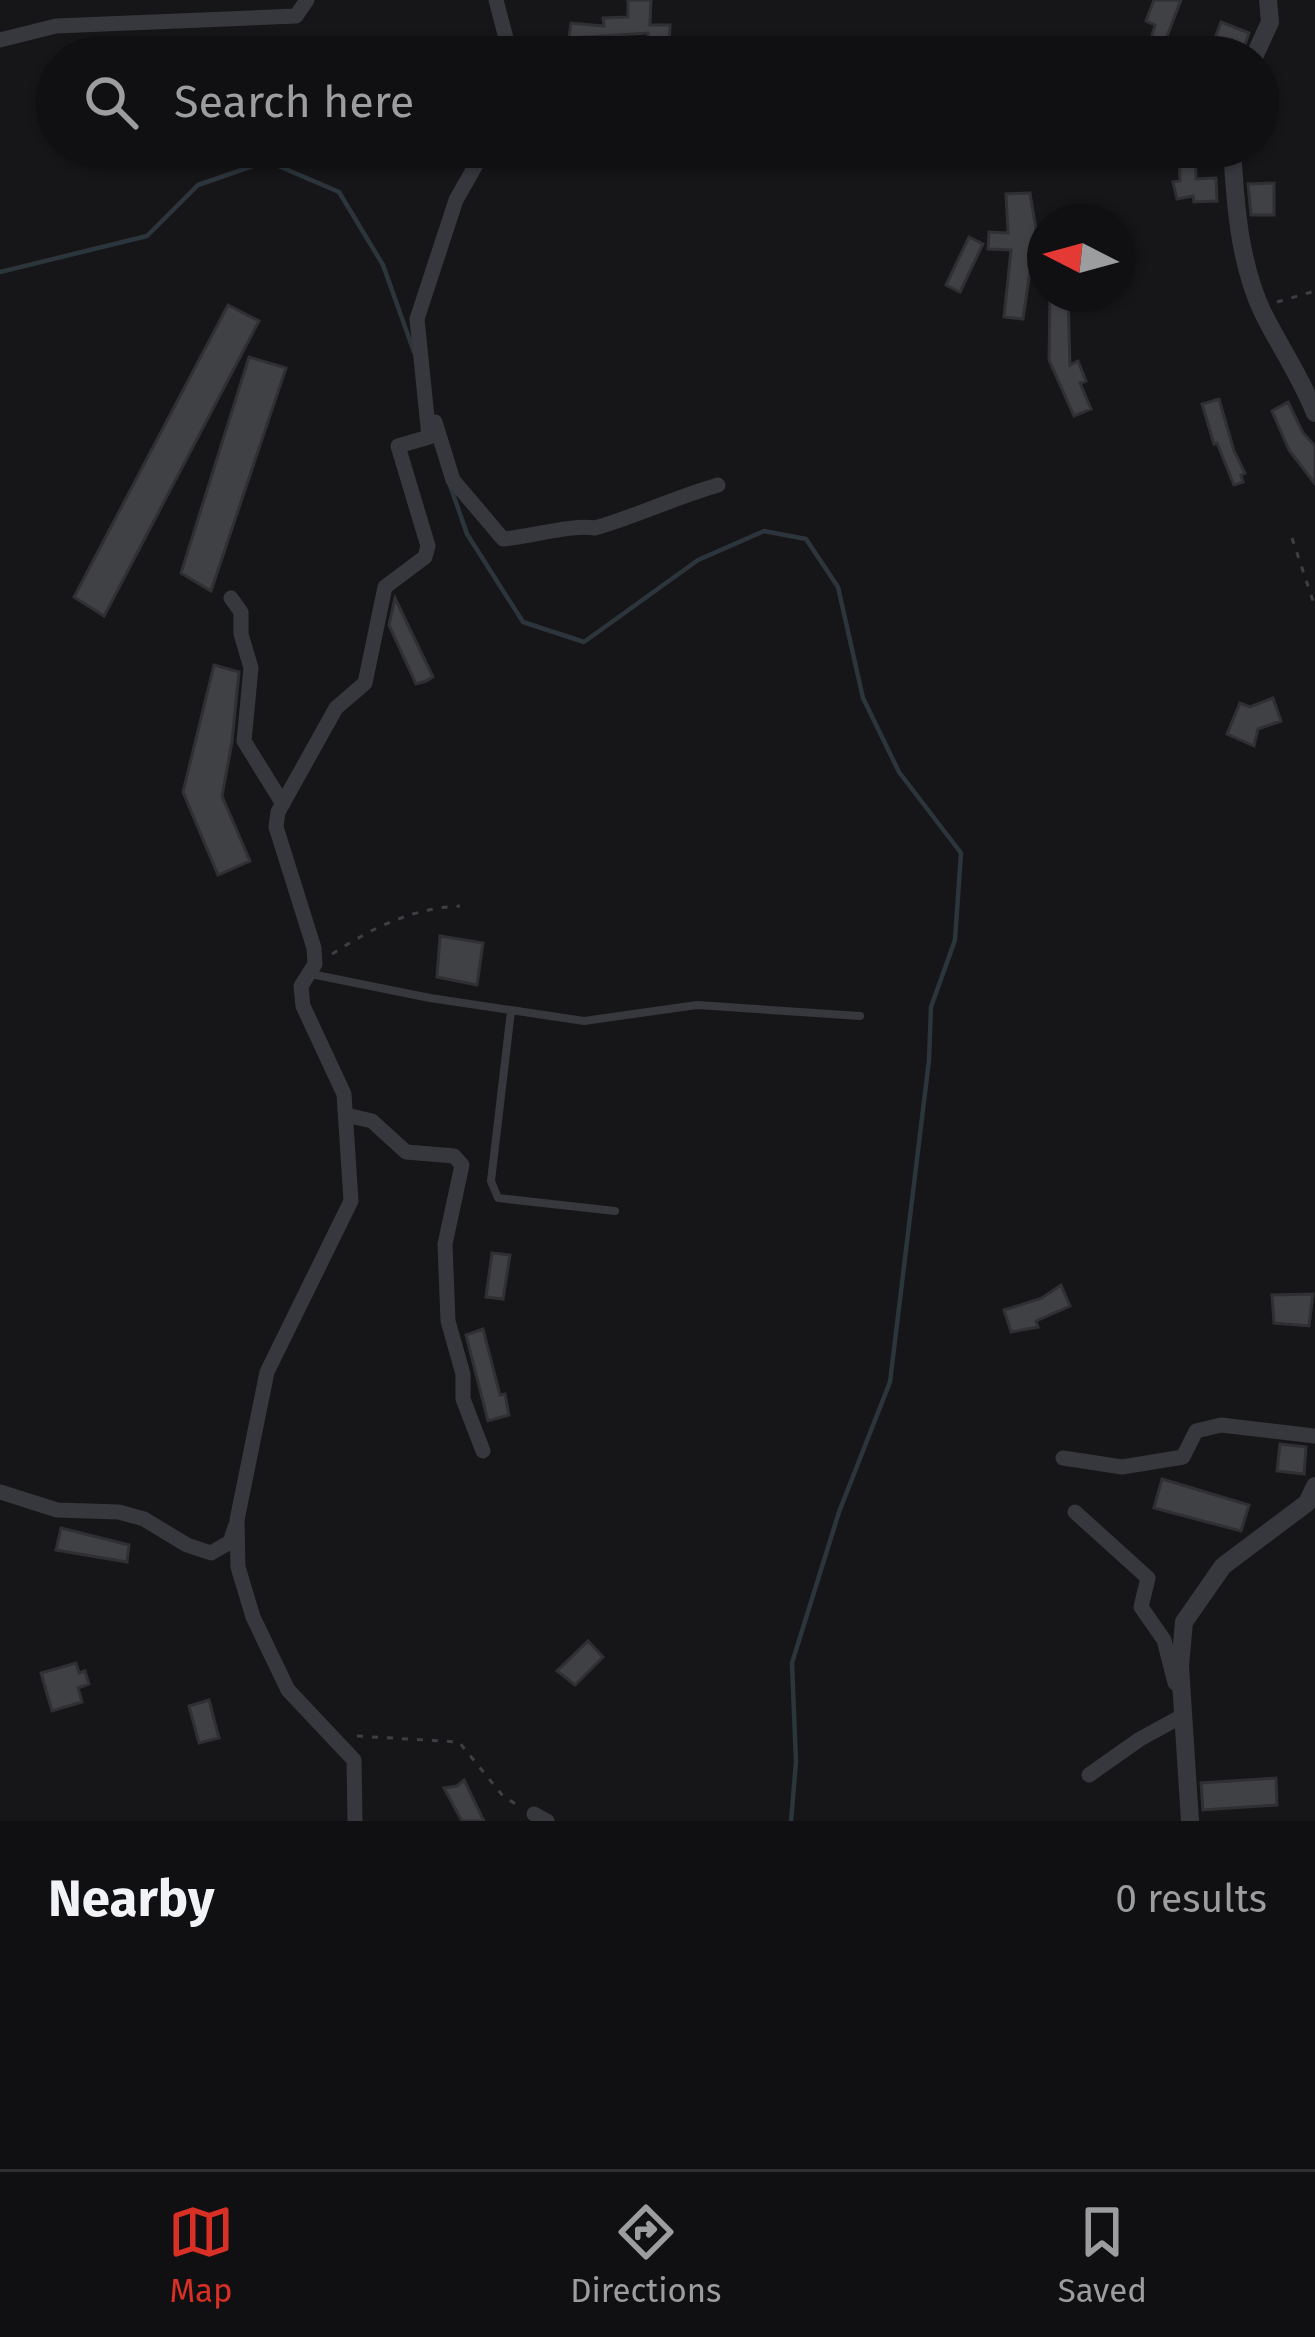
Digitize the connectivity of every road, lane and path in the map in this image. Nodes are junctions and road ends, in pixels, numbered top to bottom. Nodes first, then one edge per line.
1 (307, 0) edge
2 (496, 0) edge
3 (1268, 0) edge
4 (505, 36) edge
5 (1264, 36) edge
6 (0, 40) edge
7 (474, 168) edge
8 (1234, 168) edge
9 (1315, 291) edge
10 (1262, 310) junction
11 (422, 367) junction
12 (1315, 413) edge
13 (718, 485) dead end
14 (1292, 538) dead end
15 (231, 598) dead end
16 (1315, 607) edge
17 (283, 804) junction
18 (460, 906) dead end
19 (312, 969) junction
20 (511, 1011) junction
21 (860, 1016) dead end
22 (346, 1115) junction
23 (615, 1211) dead end
24 (1315, 1436) edge
25 (484, 1450) dead end
26 (1063, 1458) dead end
27 (1315, 1486) edge
28 (0, 1492) edge
29 (1075, 1512) dead end
30 (237, 1520) junction
31 (1184, 1715) junction
32 (328, 1732) junction
33 (1089, 1775) dead end
34 (541, 1818) edge
35 (355, 1821) edge
36 (1190, 1821) edge

1 - 6 street
2 - 4 street
3 - 5 street
7 - 11 street
8 - 10 street
9 - 10 path
10 - 12 street
11 - 13 street
11 - 17 street
14 - 16 path
15 - 17 street
17 - 19 street
18 - 19 path
19 - 20 lane
19 - 22 street
20 - 21 lane
20 - 23 lane
22 - 25 street
22 - 30 street
24 - 26 street
27 - 31 street
28 - 30 street
29 - 31 street
30 - 32 street
31 - 33 street
31 - 36 street
32 - 34 path
32 - 35 street

